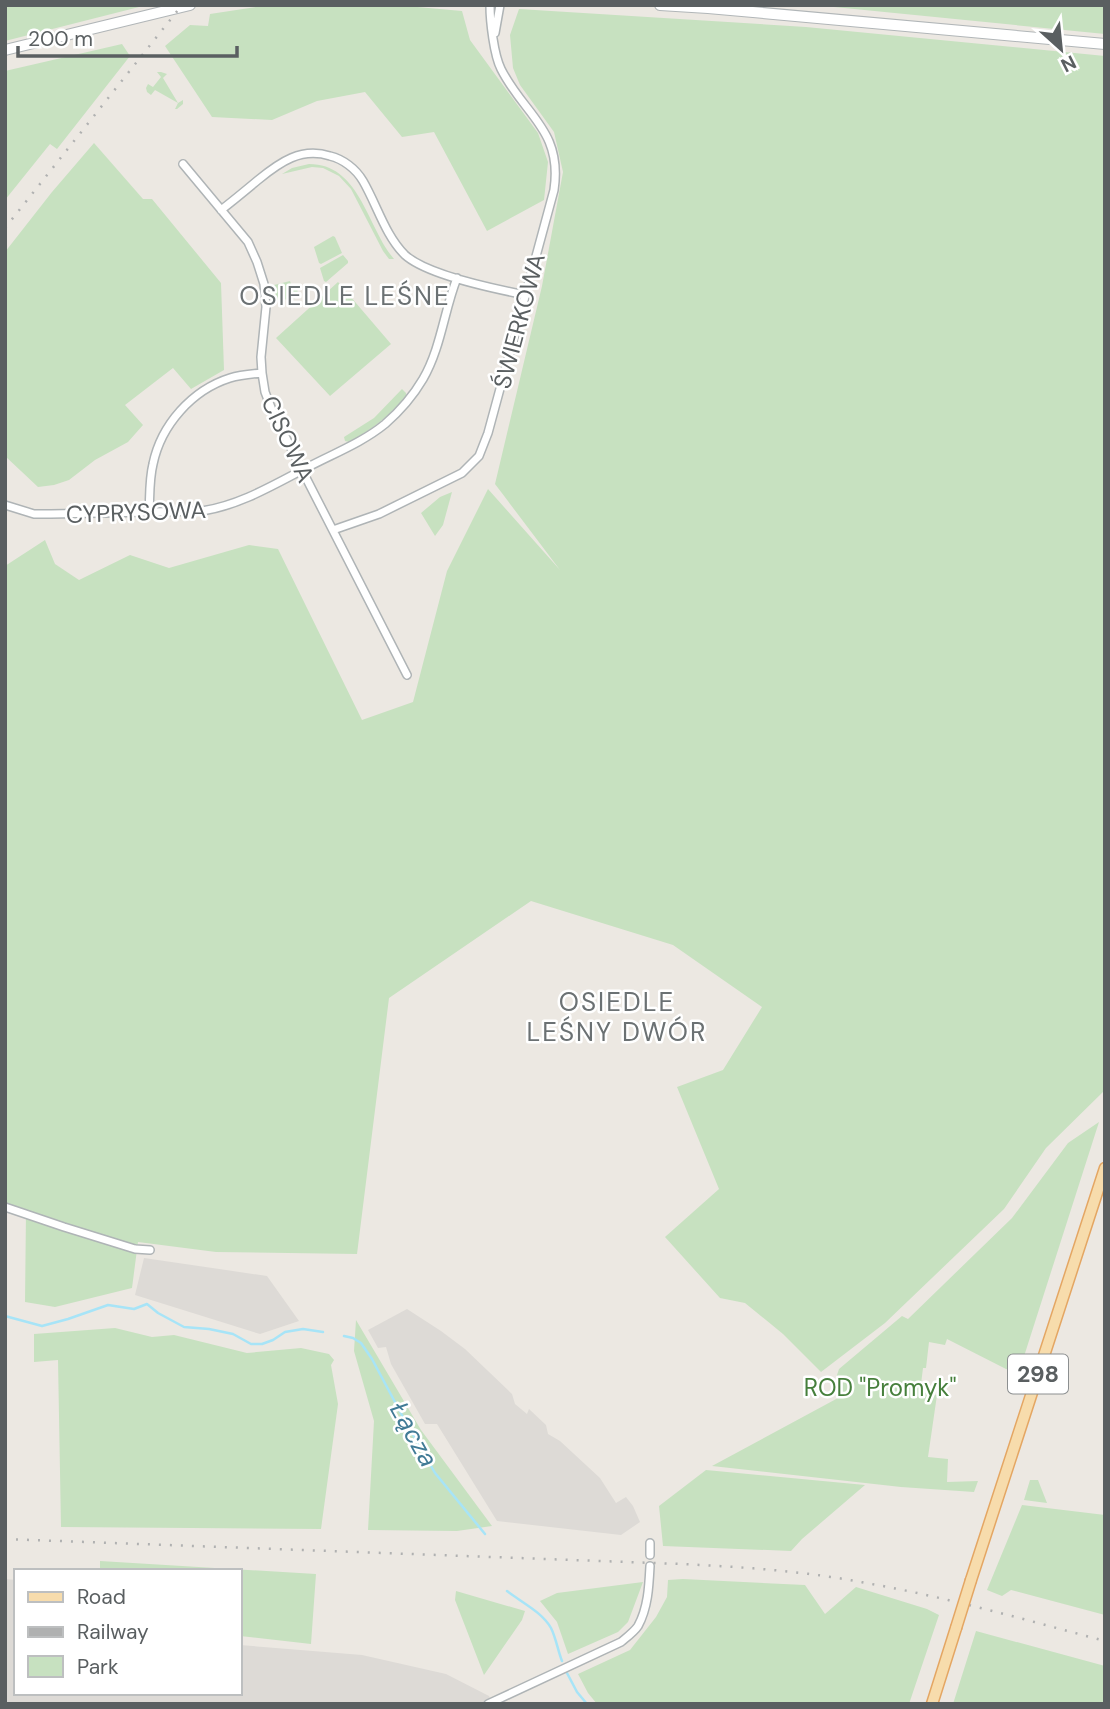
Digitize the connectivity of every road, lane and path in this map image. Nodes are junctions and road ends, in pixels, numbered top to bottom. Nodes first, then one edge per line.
1 (190, 5) edge
2 (490, 5) edge
3 (500, 5) edge
4 (660, 5) edge
5 (494, 37) junction
6 (1105, 44) edge
7 (5, 50) edge
8 (183, 164) dead end
9 (221, 210) junction
10 (457, 278) junction
11 (526, 295) junction
12 (262, 373) junction
13 (302, 470) junction
14 (5, 505) edge
15 (149, 513) junction
16 (332, 530) junction
17 (407, 675) dead end
18 (1105, 1168) edge
19 (5, 1207) edge
20 (150, 1250) dead end
21 (650, 1543) dead end
22 (650, 1555) dead end
23 (650, 1566) dead end
24 (488, 1704) edge
25 (932, 1704) edge

1 - 7 main road
2 - 5 street, ŚWIERKOWA
3 - 5 street
4 - 6 main road
5 - 11 street, ŚWIERKOWA
8 - 9 street, CISOWA
9 - 10 street
9 - 12 street, CISOWA
10 - 11 street
10 - 13 street, CYPRYSOWA
11 - 16 street, ŚWIERKOWA
12 - 13 street, CISOWA
12 - 15 street
13 - 15 street, CYPRYSOWA
13 - 16 street, CISOWA
14 - 15 street, CYPRYSOWA
16 - 17 street, CISOWA
18 - 25 main road, 298, bridge
19 - 20 street
21 - 22 street
23 - 24 street

